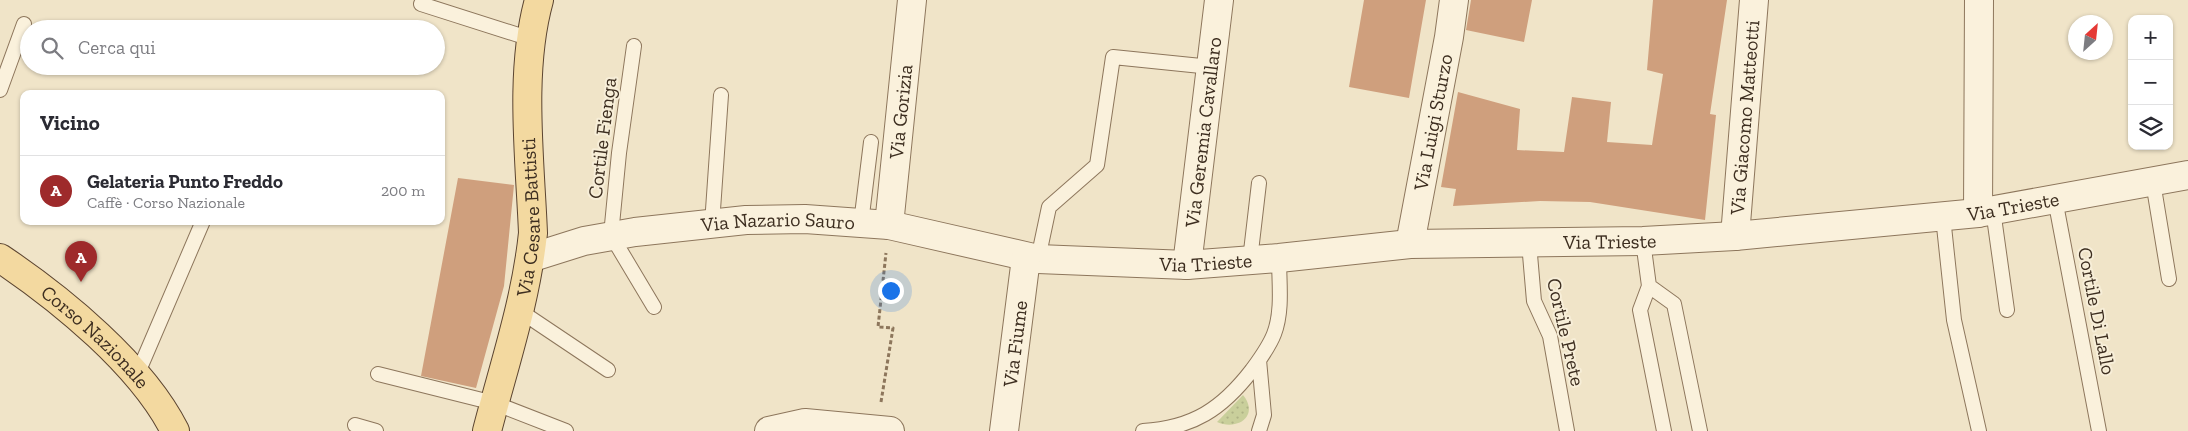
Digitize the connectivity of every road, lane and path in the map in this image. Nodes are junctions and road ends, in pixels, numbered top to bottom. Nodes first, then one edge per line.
1 (539, 0) edge
2 (912, 0) edge
3 (1218, 0) edge
4 (1454, 0) edge
5 (1754, 0) edge
6 (1980, 0) edge
7 (421, 4) dead end
8 (20, 35) edge
9 (531, 39) junction
10 (634, 46) dead end
11 (1210, 67) junction
12 (0, 90) edge
13 (721, 95) dead end
14 (871, 142) dead end
15 (2188, 175) edge
16 (1259, 182) dead end
17 (2153, 182) junction
18 (2055, 199) junction
19 (1985, 212) junction
20 (1943, 217) junction
21 (861, 223) junction
22 (712, 224) junction
23 (201, 225) edge
24 (890, 225) junction
25 (611, 235) junction
26 (1735, 236) junction
27 (1643, 241) junction
28 (1529, 243) junction
29 (1410, 244) junction
30 (0, 258) edge
31 (530, 258) junction
32 (1032, 258) junction
33 (1279, 258) junction
34 (1250, 260) junction
35 (1187, 264) junction
36 (2168, 279) dead end
37 (1649, 286) junction
38 (654, 307) dead end
39 (2007, 310) dead end
40 (520, 311) junction
41 (1259, 360) junction
42 (608, 370) dead end
43 (378, 374) dead end
44 (137, 375) junction
45 (494, 403) junction
46 (1264, 414) junction
47 (356, 424) dead end
48 (805, 427) edge
49 (1186, 428) edge
50 (883, 430) edge
51 (175, 431) edge
52 (376, 431) edge
53 (487, 431) edge
54 (566, 431) edge
55 (769, 431) edge
56 (1004, 431) edge
57 (1143, 431) edge
58 (1259, 431) edge
59 (1265, 431) edge
60 (1567, 431) edge
61 (1664, 431) edge
62 (1700, 431) edge
63 (1979, 431) edge
64 (2099, 431) edge

1 - 9 main road, Via Cesare Battisti
2 - 24 street, Via Gorizia
3 - 11 street, Via Geremia Cavallaro
4 - 29 street, Via Luigi Sturzo
5 - 26 street, Via Giacomo Matteotti
6 - 19 street
7 - 9 lane
8 - 12 lane
9 - 31 main road, Via Cesare Battisti
10 - 25 lane, Cortile Fienga
11 - 32 lane
11 - 35 street, Via Geremia Cavallaro
13 - 22 lane
14 - 21 lane
15 - 17 street, Via Trieste
16 - 34 lane
17 - 18 street, Via Trieste
17 - 36 lane
18 - 19 street, Via Trieste
18 - 64 lane, Cortile Di Lallo
19 - 20 street, Via Trieste
19 - 39 lane
20 - 26 street, Via Trieste
20 - 63 lane
21 - 22 street, Via Nazario Sauro
21 - 24 street, Via Nazario Sauro
22 - 25 street, Via Nazario Sauro
23 - 44 lane
24 - 32 street, Via Nazario Sauro
24 - 50 path
25 - 31 street, Via Nazario Sauro
25 - 38 lane
26 - 27 street, Via Trieste
27 - 28 street, Via Trieste
27 - 37 lane
28 - 29 street, Via Trieste
28 - 60 lane, Cortile Prete
29 - 33 street, Via Trieste
30 - 44 main road, Corso Nazionale
31 - 40 main road, Via Cesare Battisti
32 - 35 street, Via Trieste
32 - 56 street, Via Fiume
33 - 34 street, Via Trieste
33 - 41 lane
34 - 35 street, Via Trieste
37 - 61 lane
37 - 62 lane
40 - 42 lane
40 - 45 main road, Via Cesare Battisti
41 - 46 lane
41 - 49 lane
43 - 45 lane
44 - 51 main road, Corso Nazionale
45 - 53 main road, Via Cesare Battisti
45 - 54 lane
46 - 58 lane
46 - 59 lane
47 - 52 lane
48 - 50 street
48 - 55 street
49 - 57 lane

